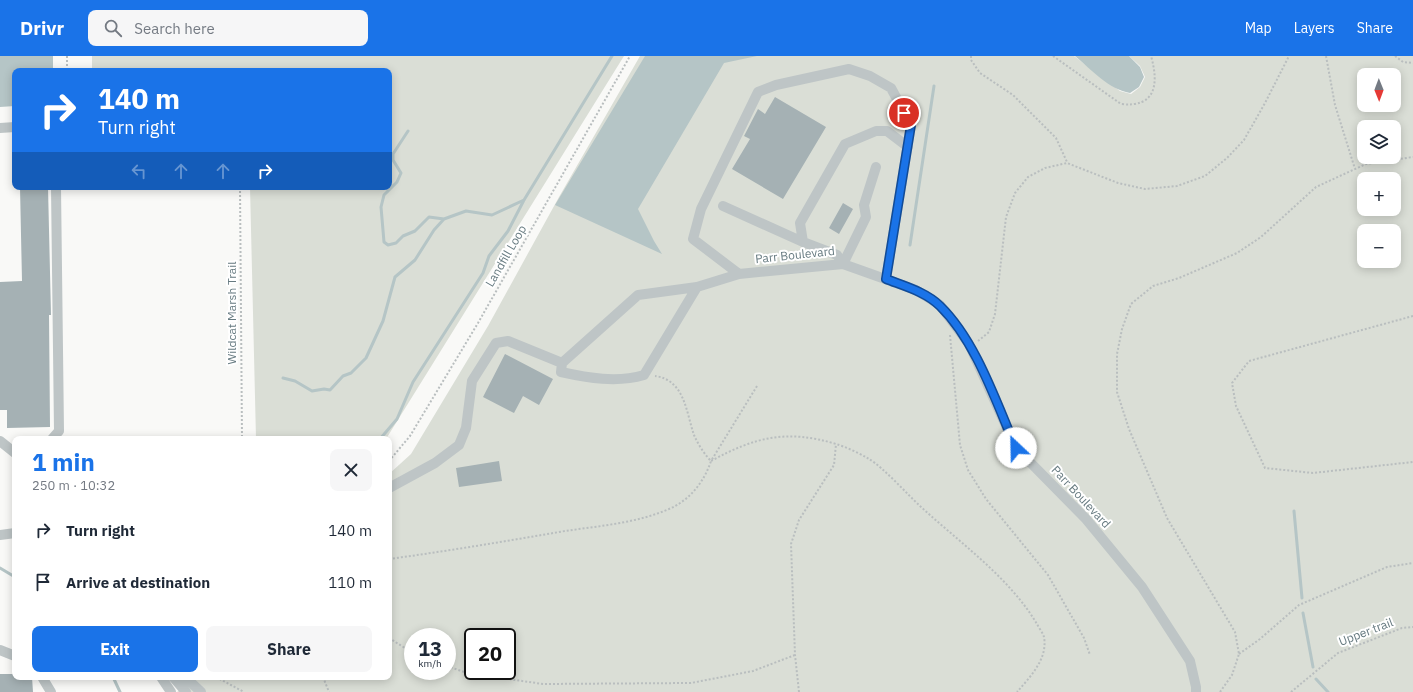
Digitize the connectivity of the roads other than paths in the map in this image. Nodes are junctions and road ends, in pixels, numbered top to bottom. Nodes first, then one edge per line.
1 (12, 127) edge
2 (0, 128) edge
3 (908, 147) junction
4 (876, 168) dead end
5 (56, 190) edge
6 (724, 206) dead end
7 (803, 242) junction
8 (843, 264) junction
9 (739, 274) junction
10 (886, 279) junction
11 (697, 287) junction
12 (562, 363) junction
13 (55, 436) edge
14 (0, 441) edge
15 (12, 451) edge
16 (392, 486) edge
17 (12, 533) edge
18 (0, 535) edge
19 (0, 650) edge
20 (12, 655) edge
21 (44, 680) edge
22 (160, 680) edge
23 (163, 680) edge
24 (176, 680) edge
25 (180, 680) edge
26 (188, 680) edge
27 (51, 692) edge
28 (166, 692) edge
29 (170, 692) edge
30 (186, 692) edge
31 (192, 692) edge
32 (201, 692) edge
33 (1196, 692) edge

1 - 2 lane
3 - 7 lane
3 - 9 lane
3 - 10 lane
4 - 8 lane
5 - 13 lane
6 - 7 lane
7 - 8 lane
8 - 9 lane, Parr Boulevard
8 - 10 lane, Parr Boulevard
9 - 11 lane, Parr Boulevard
10 - 33 lane, Parr Boulevard
11 - 12 lane, Parr Boulevard
11 - 12 lane
12 - 16 lane
14 - 15 lane
17 - 18 lane
19 - 20 lane
21 - 27 lane
22 - 28 lane
23 - 29 lane
24 - 30 lane
25 - 31 lane
26 - 32 lane

